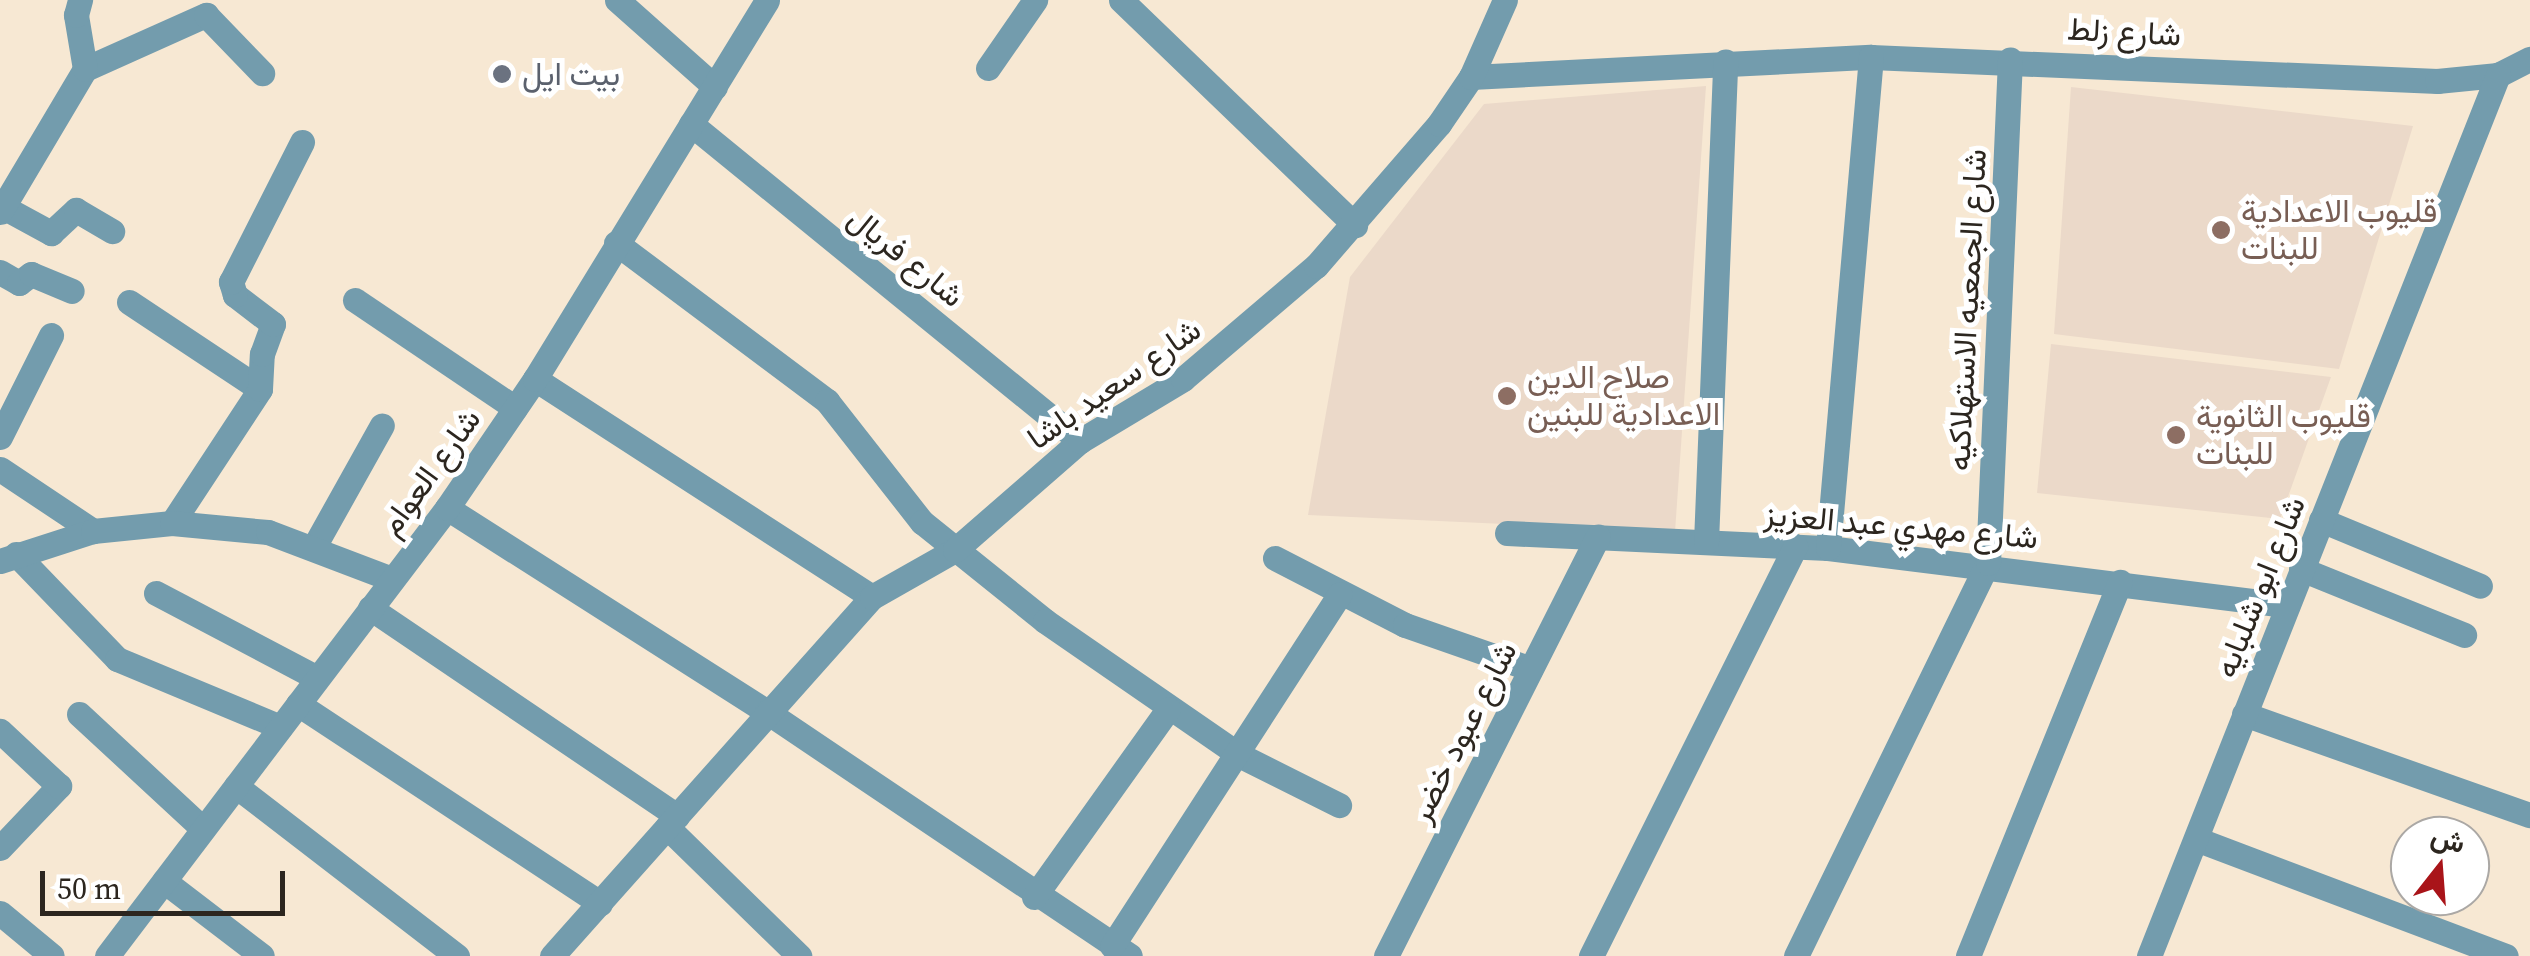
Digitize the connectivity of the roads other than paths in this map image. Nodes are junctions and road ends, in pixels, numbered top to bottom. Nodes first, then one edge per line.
1 (617, 0) edge
2 (766, 0) edge
3 (1036, 0) edge
4 (1121, 0) edge
5 (1505, 0) edge
6 (72, 5) edge
7 (1871, 57) junction
8 (2010, 58) junction
9 (2530, 60) edge
10 (1725, 61) junction
11 (988, 68) dead end
12 (84, 70) junction
13 (262, 72) dead end
14 (2498, 76) junction
15 (1471, 77) junction
16 (714, 87) junction
17 (691, 124) junction
18 (302, 142) dead end
19 (2, 210) edge
20 (1355, 224) junction
21 (112, 231) dead end
22 (616, 243) junction
23 (0, 272) edge
24 (72, 292) dead end
25 (355, 300) dead end
26 (129, 302) dead end
27 (51, 336) dead end
28 (535, 378) junction
29 (260, 388) junction
30 (515, 408) junction
31 (382, 425) dead end
32 (0, 437) edge
33 (1080, 441) junction
34 (0, 469) edge
35 (448, 508) junction
36 (2321, 520) junction
37 (172, 523) junction
38 (93, 531) junction
39 (1507, 533) dead end
40 (1598, 537) junction
41 (1706, 542) junction
42 (315, 545) junction
43 (1794, 546) junction
44 (1828, 548) junction
45 (954, 550) junction
46 (8, 558) edge
47 (1275, 558) dead end
48 (1988, 564) junction
49 (2301, 570) junction
50 (392, 579) junction
51 (2120, 582) junction
52 (2480, 586) dead end
53 (156, 594) dead end
54 (1340, 594) junction
55 (872, 597) junction
56 (2287, 606) junction
57 (370, 608) junction
58 (2464, 635) dead end
59 (1531, 669) junction
60 (318, 678) junction
61 (298, 704) junction
62 (1168, 709) junction
63 (767, 712) junction
64 (78, 714) dead end
65 (2244, 714) junction
66 (280, 727) junction
67 (0, 732) edge
68 (1239, 755) junction
69 (236, 786) junction
70 (1340, 805) dead end
71 (2530, 816) edge
72 (672, 822) junction
73 (204, 828) junction
74 (2196, 839) junction
75 (0, 848) edge
76 (164, 881) junction
77 (1034, 897) junction
78 (600, 903) junction
79 (0, 913) edge
80 (1121, 951) edge
81 (2158, 954) edge
82 (52, 956) edge
83 (107, 956) edge
84 (262, 956) edge
85 (457, 956) edge
86 (552, 956) edge
87 (800, 956) edge
88 (1386, 956) edge
89 (1591, 956) edge
90 (1796, 956) edge
91 (1968, 956) edge
92 (2506, 956) edge

1 - 16 street
2 - 16 street, شارع العوام
3 - 11 street
4 - 20 street
5 - 15 street, شارع سعيد باشا
6 - 12 street
7 - 8 street, شارع زلط
7 - 10 street, شارع زلط
7 - 44 street
8 - 14 street, شارع زلط
8 - 48 street, شارع الجمعيه الاستهلاكيه
9 - 14 street, شارع زلط
10 - 15 street, شارع زلط
10 - 41 street
12 - 13 street
12 - 19 street
14 - 36 street, شارع ابو شلبايه
15 - 20 street, شارع سعيد باشا
16 - 17 street, شارع العوام
17 - 22 street, شارع العوام
17 - 33 street, شارع فريال
18 - 29 street
19 - 21 street
20 - 33 street, شارع سعيد باشا
22 - 28 street, شارع العوام
22 - 45 street
23 - 24 street
25 - 30 street
26 - 29 street
27 - 32 street
28 - 30 street, شارع العوام
28 - 55 street
29 - 37 street
30 - 35 street, شارع العوام
31 - 42 street
33 - 45 street, شارع سعيد باشا
34 - 38 street
35 - 50 street, شارع العوام
35 - 63 street
36 - 49 street, شارع ابو شلبايه
36 - 52 street
37 - 38 street
37 - 42 street
38 - 46 street
39 - 40 street, شارع مهدي عبد العزيز
40 - 41 street, شارع مهدي عبد العزيز
40 - 59 street, شارع عبود خضر
41 - 43 street, شارع مهدي عبد العزيز
42 - 50 street
43 - 44 street, شارع مهدي عبد العزيز
43 - 89 street
44 - 48 street, شارع مهدي عبد العزيز
45 - 55 street, شارع سعيد باشا
45 - 62 street
46 - 66 street
47 - 54 street
48 - 51 street, شارع مهدي عبد العزيز
48 - 90 street
49 - 56 street, شارع ابو شلبايه
49 - 58 street
50 - 57 street, شارع العوام
51 - 56 street, شارع مهدي عبد العزيز
51 - 91 street
53 - 60 street
54 - 59 street
54 - 68 street
55 - 63 street, شارع سعيد باشا
56 - 65 street, شارع ابو شلبايه
57 - 60 street, شارع العوام
57 - 72 street
59 - 88 street, شارع عبود خضر
60 - 61 street, شارع العوام
61 - 66 street, شارع العوام
61 - 78 street
62 - 68 street
62 - 77 street
63 - 72 street, شارع سعيد باشا
63 - 77 street
64 - 73 street
65 - 71 street
65 - 74 street, شارع ابو شلبايه
66 - 69 street, شارع العوام
67 - 75 street
68 - 70 street
68 - 80 street
69 - 73 street, شارع العوام
69 - 85 street
72 - 78 street, شارع سعيد باشا
72 - 87 street
73 - 76 street, شارع العوام
74 - 81 street, شارع ابو شلبايه
74 - 92 street
76 - 83 street, شارع العوام
76 - 84 street
77 - 80 street
78 - 86 street, شارع سعيد باشا
79 - 82 street

